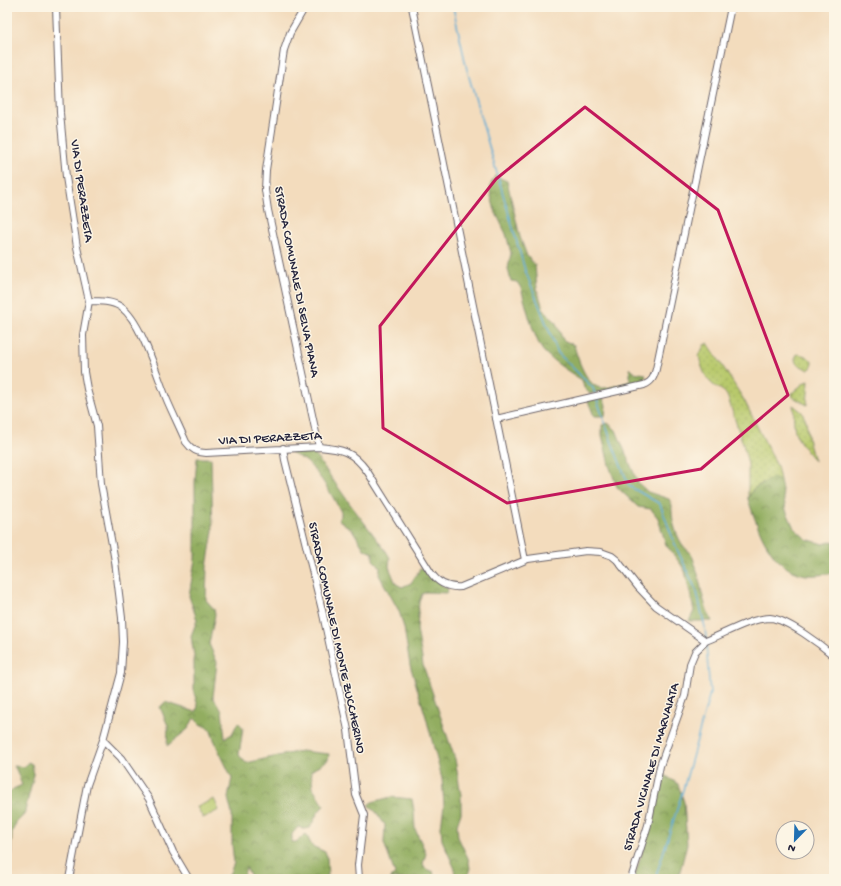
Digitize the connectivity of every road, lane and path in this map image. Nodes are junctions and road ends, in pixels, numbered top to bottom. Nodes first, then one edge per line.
1 (56, 7) edge
2 (305, 7) edge
3 (412, 7) edge
4 (731, 7) edge
5 (89, 301) junction
6 (496, 419) junction
7 (319, 446) junction
8 (283, 448) junction
9 (525, 560) junction
10 (706, 641) junction
11 (834, 656) edge
12 (103, 740) junction
13 (69, 879) edge
14 (188, 879) edge
15 (359, 879) edge
16 (631, 879) edge

1 - 5 street, VIA DI PERAZZETA
2 - 7 street, STRADA COMUNALE DI SELVA PIANA
3 - 6 street
4 - 6 street
5 - 8 street, VIA DI PERAZZETA
5 - 12 street
6 - 9 street
7 - 8 street, VIA DI PERAZZETA
7 - 9 street, VIA DI PERAZZETA
8 - 15 street, STRADA COMUNALE DI MONTE ZUCCHERINO
9 - 10 street, VIA DI PERAZZETA
10 - 11 street
10 - 16 street, STRADA VICINALE DI MARVAIATA
12 - 13 street
12 - 14 street

